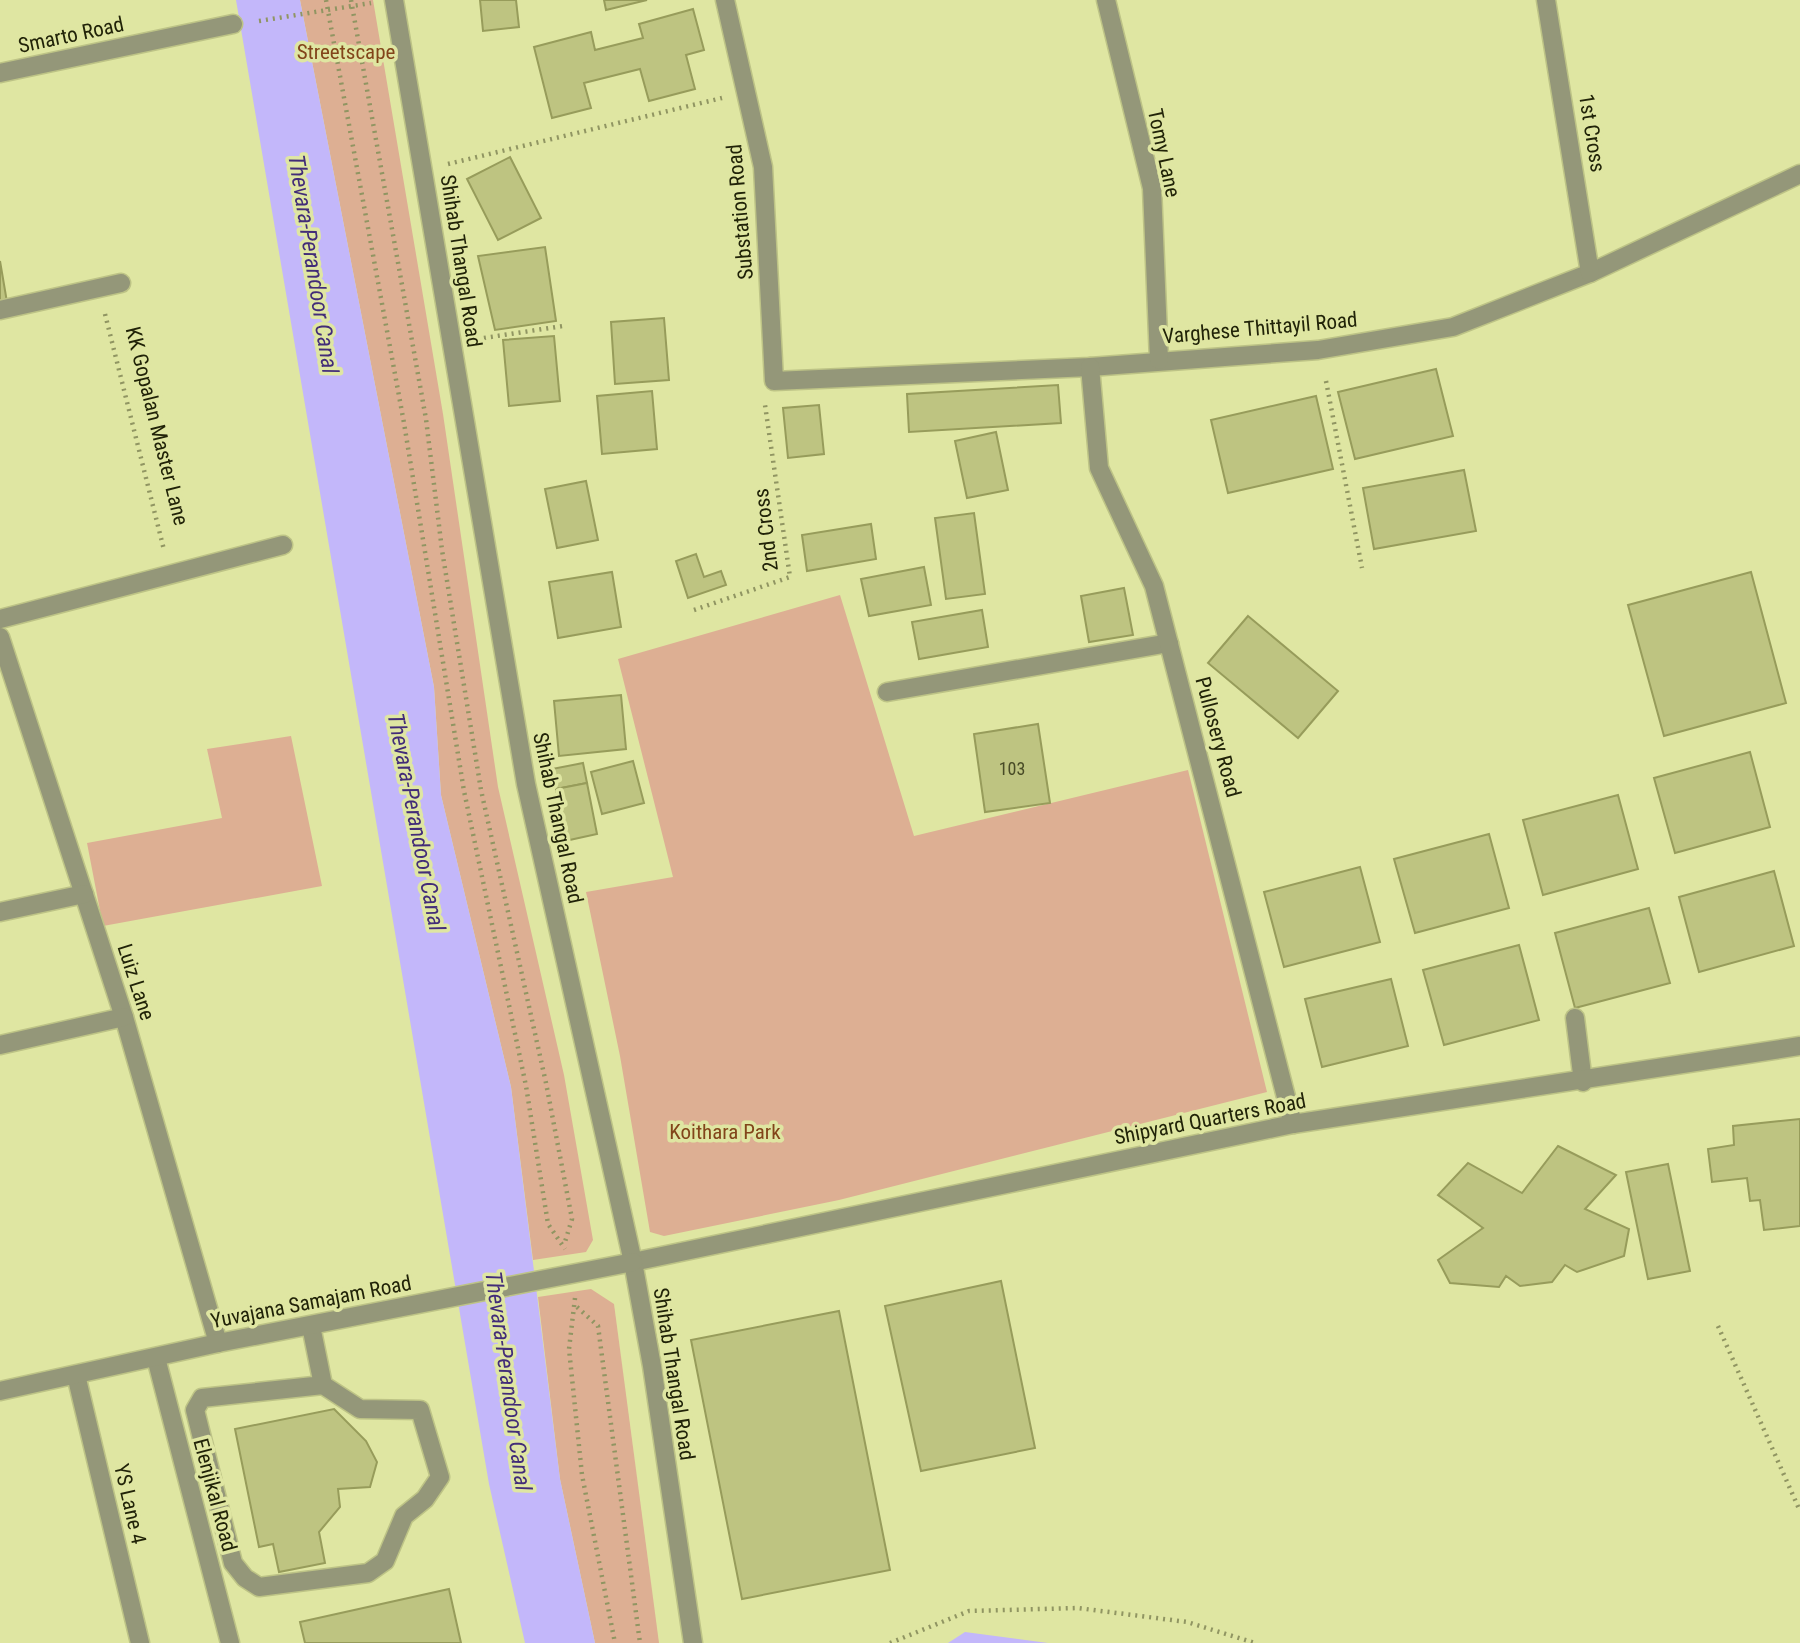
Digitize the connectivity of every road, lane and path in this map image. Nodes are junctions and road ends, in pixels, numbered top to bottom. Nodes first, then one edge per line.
1 (326, 0) edge
2 (351, 0) edge
3 (725, 0) edge
4 (1106, 0) edge
5 (1546, 0) edge
6 (386, 1) edge
7 (352, 7) junction
8 (328, 11) junction
9 (233, 24) joint
10 (0, 73) edge
11 (747, 92) junction
12 (423, 170) junction
13 (1800, 174) edge
14 (1590, 273) junction
15 (121, 284) dead end
16 (99, 288) junction
17 (0, 310) edge
18 (563, 326) dead end
19 (452, 342) junction
20 (1159, 360) junction
21 (1090, 367) junction
22 (774, 382) junction
23 (1326, 382) dead end
24 (283, 545) dead end
25 (1362, 568) dead end
26 (170, 574) junction
27 (694, 610) dead end
28 (0, 619) edge
29 (0, 637) edge
30 (1169, 643) junction
31 (887, 692) dead end
32 (83, 894) junction
33 (0, 912) edge
34 (124, 1017) junction
35 (1575, 1018) dead end
36 (0, 1045) edge
37 (1800, 1046) edge
38 (1583, 1082) junction
39 (1293, 1124) junction
40 (633, 1262) junction
41 (311, 1325) junction
42 (1718, 1325) dead end
43 (219, 1343) junction
44 (156, 1358) junction
45 (76, 1376) junction
46 (323, 1385) junction
47 (0, 1391) edge
48 (1800, 1511) edge
49 (140, 1643) edge
50 (230, 1643) edge
51 (615, 1643) edge
52 (640, 1643) edge
53 (693, 1643) edge
54 (890, 1643) edge
55 (1255, 1643) edge

1 - 8 path
2 - 7 path
3 - 11 street, Substation Road
4 - 20 street, Tomy Lane
5 - 14 street, 1st Cross
6 - 7 path
6 - 12 street, Shihab Thangal Road
7 - 8 path
7 - 8 path
8 - 9 path
9 - 10 street, Smarto Road
11 - 12 path
11 - 22 street, Substation Road
12 - 19 street, Shihab Thangal Road
13 - 14 street, Varghese Thittayil Road
14 - 20 street, Varghese Thittayil Road
15 - 16 street
16 - 17 street
16 - 26 path, KK Gopalan Master Lane
18 - 19 path
19 - 40 street, Shihab Thangal Road
20 - 21 street, Varghese Thittayil Road
21 - 22 street, Varghese Thittayil Road
21 - 30 street, Pullosery Road
22 - 27 path, 2nd Cross
23 - 25 path
24 - 26 street
26 - 28 street
29 - 32 street, Luiz Lane
30 - 31 street
30 - 39 street, Pullosery Road
32 - 33 street
32 - 34 street, Luiz Lane
34 - 36 street
34 - 43 street, Luiz Lane
35 - 38 street
37 - 38 street, Shipyard Quarters Road
38 - 39 street, Shipyard Quarters Road
39 - 40 street, Shipyard Quarters Road
40 - 41 street, Yuvajana Samajam Road
40 - 53 street, Shihab Thangal Road
41 - 43 street, Yuvajana Samajam Road
41 - 46 street
42 - 48 path
43 - 44 street, Yuvajana Samajam Road
44 - 45 street, Yuvajana Samajam Road
44 - 50 street, Elenjikal Road
45 - 47 street, Yuvajana Samajam Road
45 - 49 street, YS Lane 4
46 - 46 street
51 - 52 path
54 - 55 path

